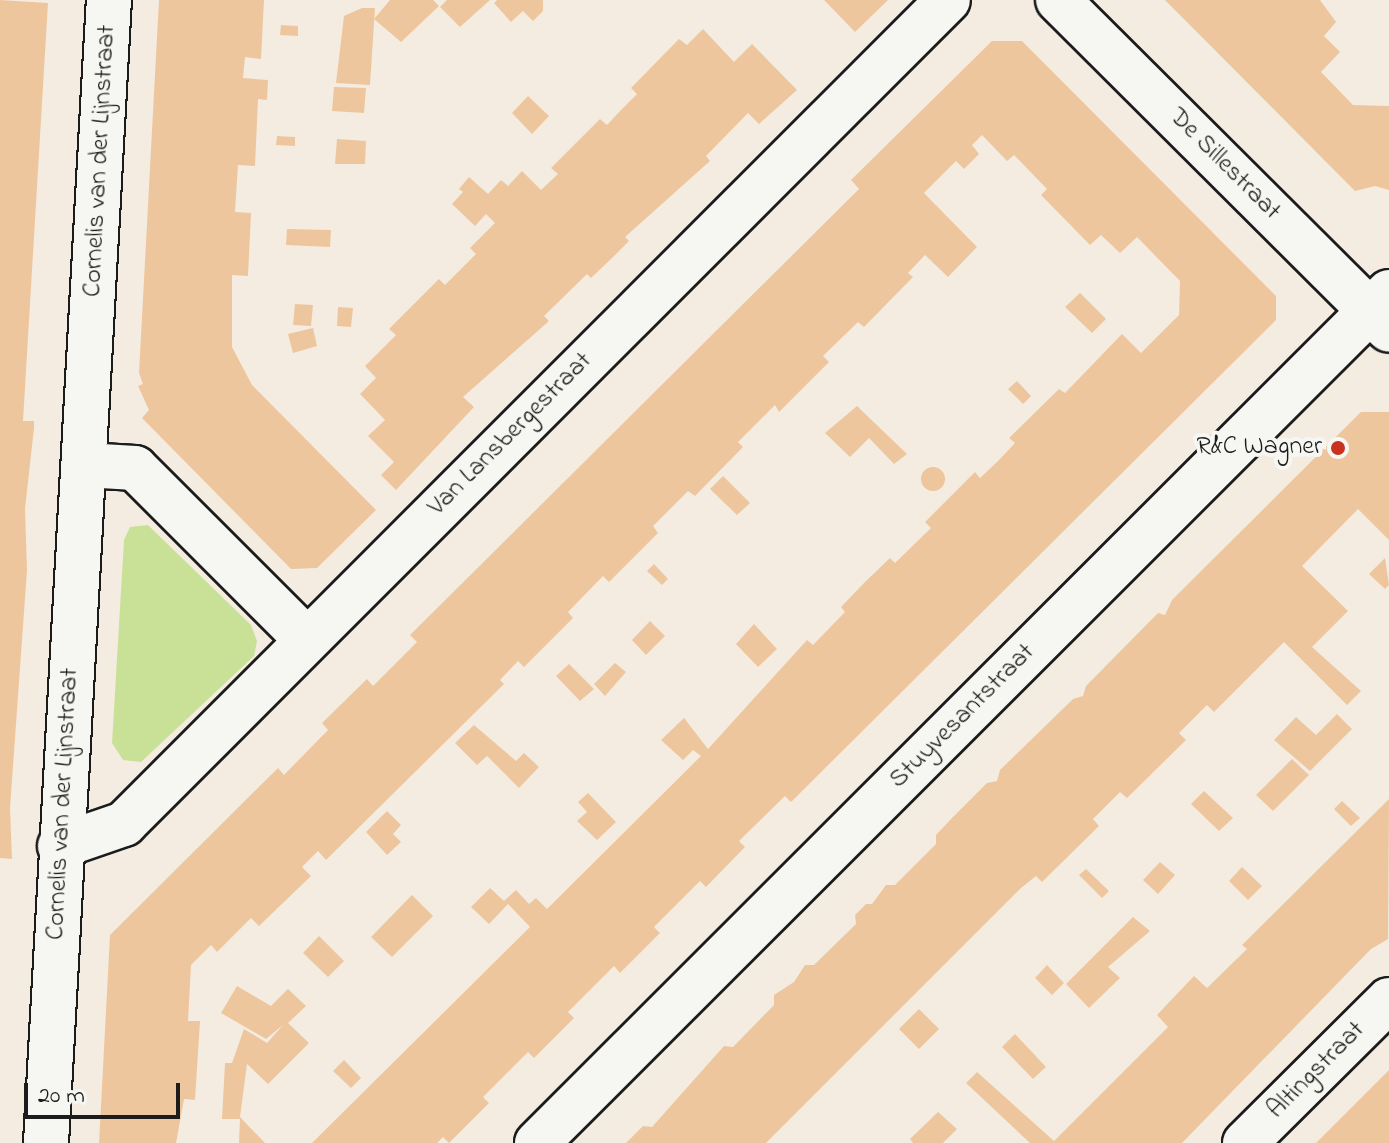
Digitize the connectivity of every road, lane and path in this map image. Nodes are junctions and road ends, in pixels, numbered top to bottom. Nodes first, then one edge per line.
1 (109, 0) edge
2 (948, 0) edge
3 (1058, 0) edge
4 (1383, 311) edge
5 (85, 465) junction
6 (306, 639) junction
7 (60, 846) junction
8 (1389, 1000) edge
9 (46, 1143) edge
10 (537, 1143) edge
11 (1245, 1143) edge

1 - 5 street, Cornelis van der Lijnstraat
2 - 6 street, Van Lansbergestraat
3 - 4 street, De Sillestraat
4 - 10 street, Stuyvesantstraat
5 - 6 street
5 - 7 street, Cornelis van der Lijnstraat
6 - 7 street, Van Lansbergestraat
7 - 9 street, Cornelis van der Lijnstraat
8 - 11 street, Altingstraat

